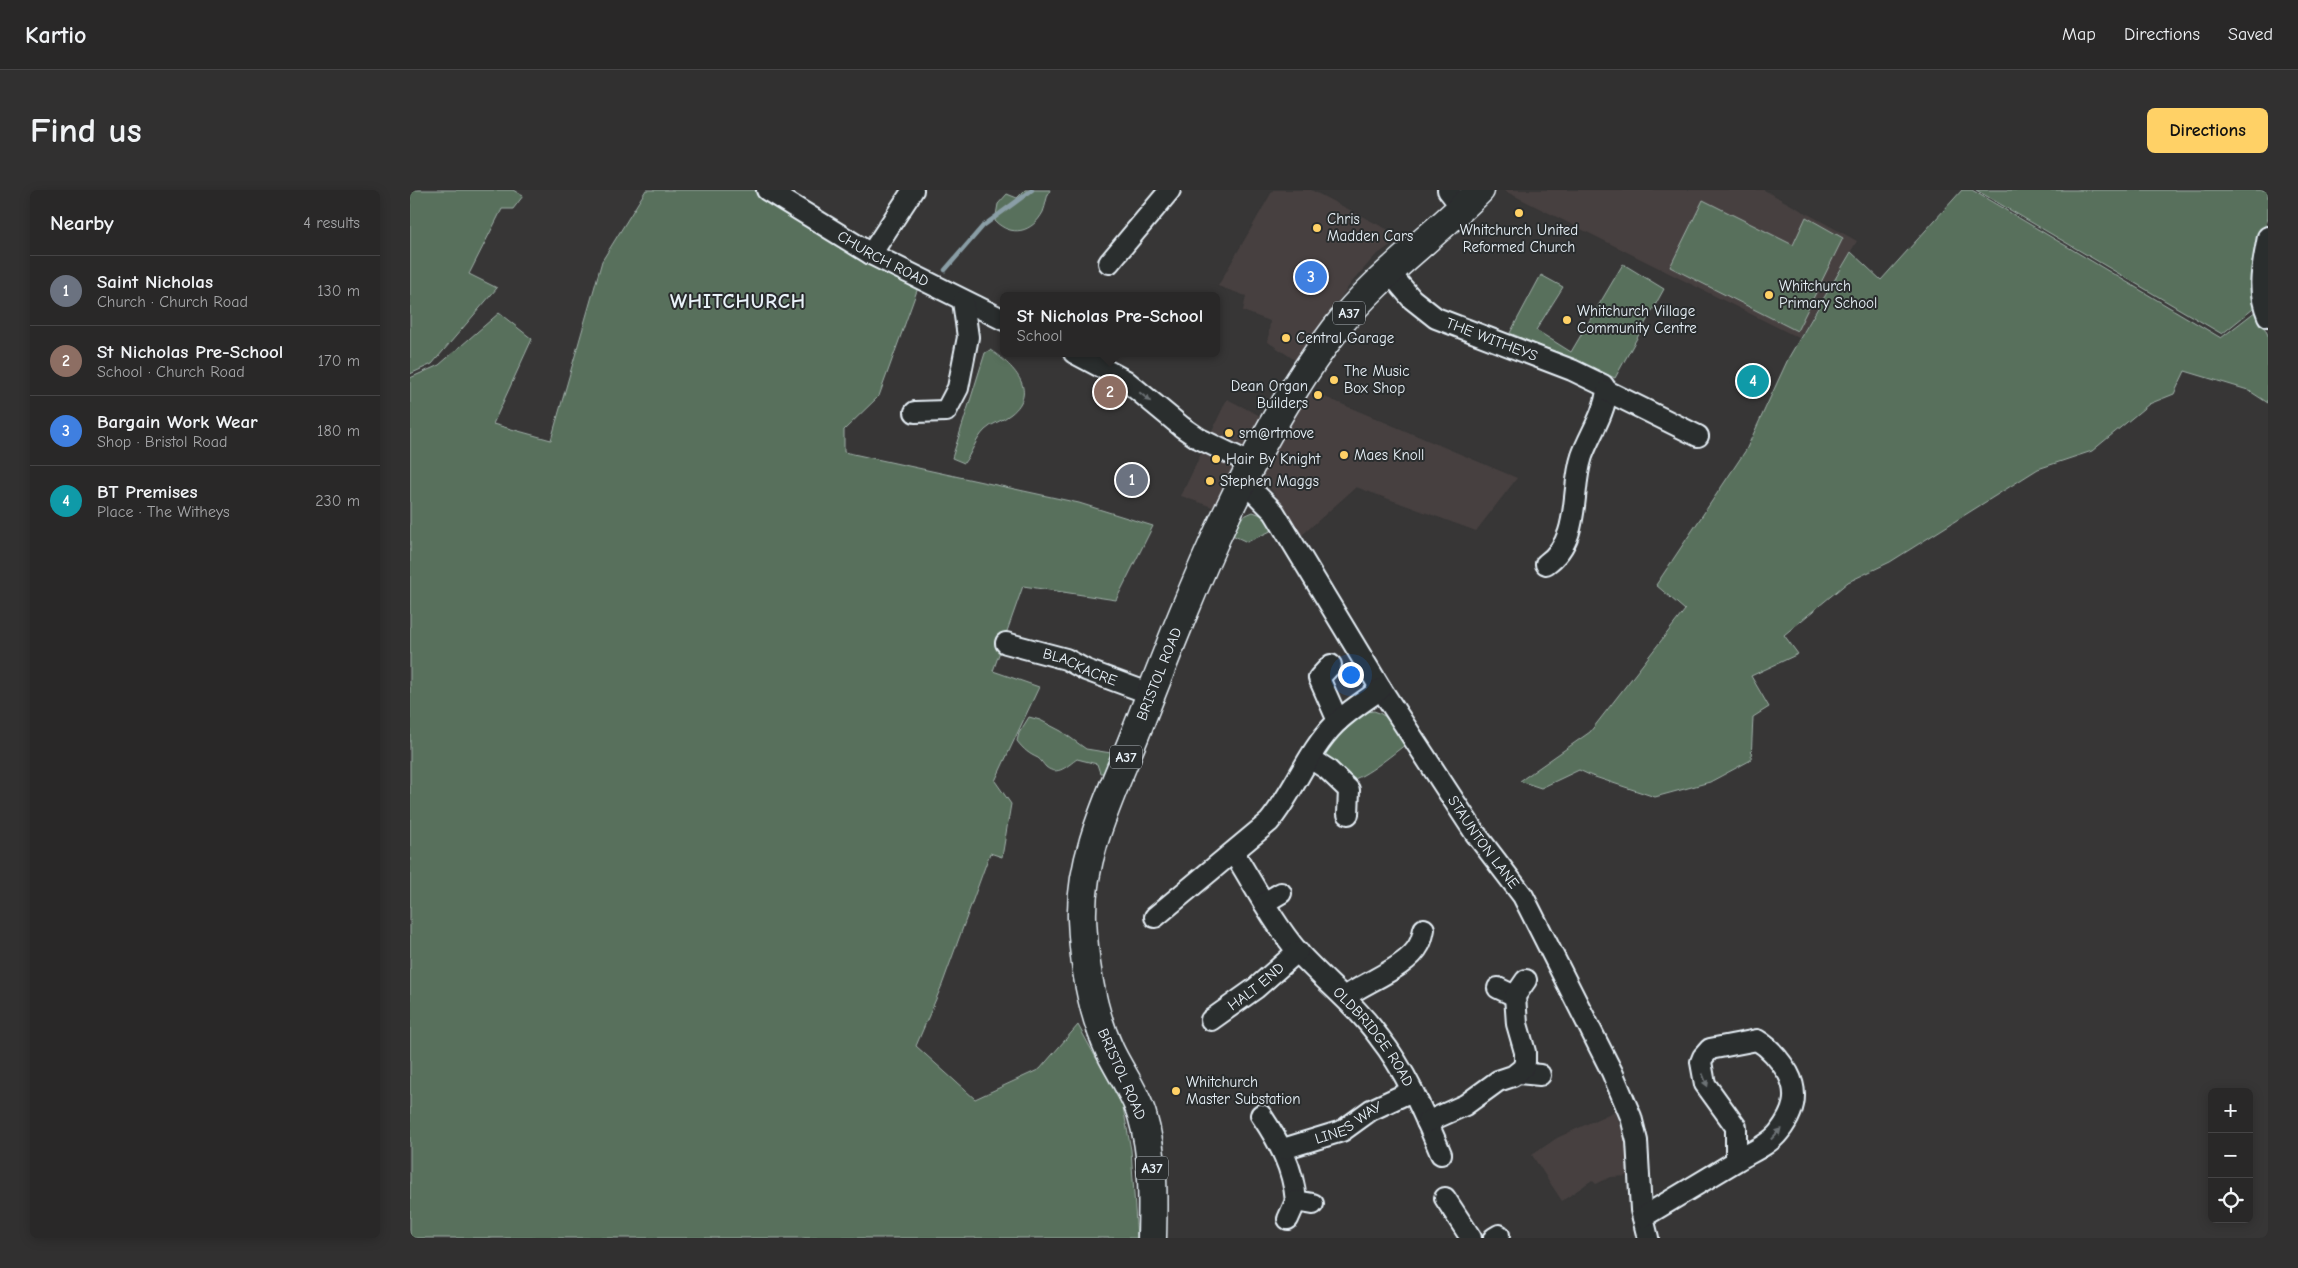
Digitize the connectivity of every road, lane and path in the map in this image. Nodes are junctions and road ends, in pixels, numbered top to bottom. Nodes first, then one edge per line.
1 (766, 190) edge
2 (913, 190) edge
3 (1170, 190) edge
4 (1463, 196) edge
5 (2268, 237) edge
6 (871, 254) junction
7 (1108, 264) dead end
8 (1388, 272) junction
9 (963, 301) junction
10 (2268, 316) edge
11 (1000, 318) edge
12 (1081, 357) edge
13 (1608, 391) junction
14 (915, 412) dead end
15 (1698, 436) dead end
16 (1247, 472) junction
17 (1546, 564) dead end
18 (1006, 643) dead end
19 (1319, 673) dead end
20 (1381, 689) junction
21 (1151, 694) junction
22 (1338, 721) junction
23 (1310, 758) junction
24 (1348, 814) dead end
25 (1234, 853) junction
26 (1281, 893) dead end
27 (1264, 903) junction
28 (1162, 918) dead end
29 (1425, 943) dead end
30 (1292, 944) junction
31 (1513, 988) dead end
32 (1345, 997) junction
33 (1211, 1020) dead end
34 (1518, 1073) junction
35 (1540, 1075) dead end
36 (1412, 1092) junction
37 (1261, 1115) dead end
38 (1427, 1122) junction
39 (1283, 1149) junction
40 (1440, 1154) dead end
41 (1736, 1162) junction
42 (1445, 1198) dead end
43 (1643, 1217) junction
44 (1288, 1219) dead end
45 (1152, 1238) edge
46 (1471, 1238) edge
47 (1648, 1238) edge

1 - 6 street, CHURCH ROAD
2 - 6 street
3 - 7 street
4 - 8 highway, BRISTOL ROAD / A37
5 - 10 street
6 - 9 street, CHURCH ROAD
8 - 13 street, THE WITHEYS
8 - 16 highway, BRISTOL ROAD / A37
9 - 11 street, CHURCH ROAD
9 - 14 street
12 -> 16 street
13 - 15 street, THE WITHEYS
13 - 17 street
16 - 20 street, STAUNTON LANE
16 - 21 highway, BRISTOL ROAD / A37
18 - 21 street, BLACKACRE
19 - 22 street
20 - 22 street
20 - 43 street, STAUNTON LANE
21 - 45 highway, BRISTOL ROAD / A37
22 - 23 street
23 - 24 street
23 - 25 street
25 - 27 street, OLDBRIDGE ROAD
25 - 28 street
26 - 27 street
27 - 30 street, OLDBRIDGE ROAD
29 - 32 street
30 - 32 street, OLDBRIDGE ROAD
30 - 33 street, HALT END
31 - 34 street
32 - 36 street, OLDBRIDGE ROAD
34 - 35 street
34 - 38 street
36 - 38 street, OLDBRIDGE ROAD
36 - 39 street, LINES WAY
37 - 39 street
38 - 40 street, OLDBRIDGE ROAD
39 - 44 street
41 -> 41 street
41 - 43 street
42 - 46 street
43 - 47 street, STAUNTON LANE

